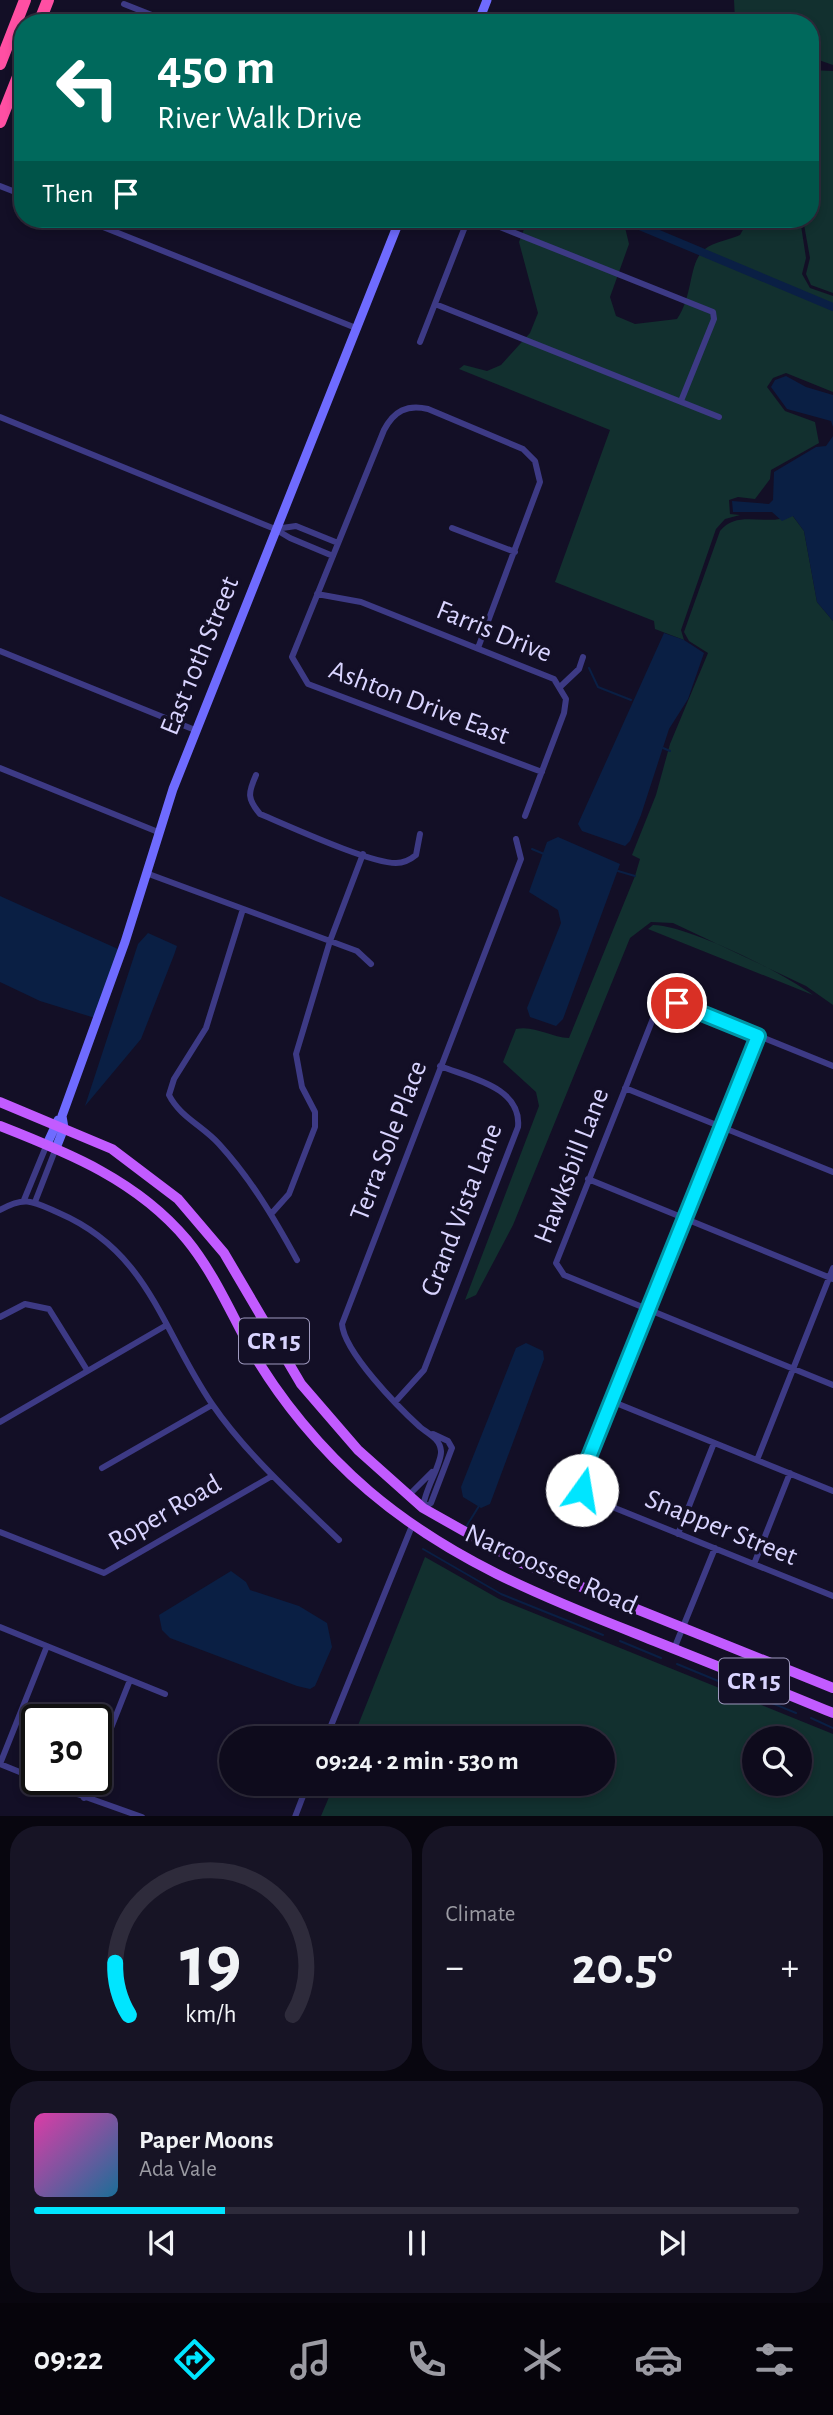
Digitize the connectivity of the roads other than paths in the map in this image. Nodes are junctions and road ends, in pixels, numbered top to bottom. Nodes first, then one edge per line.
1 (124, 4) dead end
2 (149, 14) edge
3 (14, 28) edge
4 (0, 64) edge
5 (14, 87) edge
6 (0, 122) edge
7 (106, 228) edge
8 (396, 228) edge
9 (465, 228) edge
10 (503, 228) edge
11 (435, 304) junction
12 (356, 328) junction
13 (420, 342) dead end
14 (681, 401) junction
15 (0, 417) edge
16 (719, 417) dead end
17 (275, 528) junction
18 (452, 528) dead end
19 (338, 542) junction
20 (515, 552) junction
21 (332, 555) junction
22 (317, 594) junction
23 (478, 648) junction
24 (0, 651) edge
25 (583, 657) dead end
26 (561, 687) junction
27 (195, 730) junction
28 (0, 768) edge
29 (542, 772) junction
30 (256, 775) dead end
31 (525, 816) dead end
32 (158, 832) junction
33 (421, 834) dead end
34 (516, 839) dead end
35 (363, 854) junction
36 (146, 873) junction
37 (243, 909) junction
38 (330, 941) junction
39 (370, 964) dead end
40 (758, 1036) junction
41 (440, 1066) junction
42 (833, 1066) edge
43 (625, 1088) junction
44 (0, 1102) edge
45 (60, 1123) junction
46 (0, 1126) edge
47 (722, 1127) junction
48 (51, 1146) junction
49 (833, 1172) edge
50 (588, 1179) junction
51 (24, 1200) junction
52 (36, 1202) junction
53 (0, 1210) edge
54 (272, 1213) junction
55 (685, 1219) junction
56 (297, 1260) dead end
57 (833, 1268) edge
58 (831, 1278) edge
59 (648, 1310) junction
60 (0, 1317) edge
61 (166, 1326) junction
62 (793, 1369) junction
63 (88, 1370) junction
64 (833, 1385) edge
65 (396, 1401) junction
66 (611, 1401) junction
67 (212, 1405) junction
68 (0, 1422) edge
69 (430, 1433) junction
70 (715, 1443) junction
71 (757, 1460) junction
72 (102, 1468) dead end
73 (433, 1471) junction
74 (790, 1474) junction
75 (272, 1476) junction
76 (833, 1491) edge
77 (409, 1495) junction
78 (424, 1508) junction
79 (412, 1526) junction
80 (0, 1532) edge
81 (678, 1534) junction
82 (340, 1540) dead end
83 (715, 1548) junction
84 (754, 1564) junction
85 (833, 1596) edge
86 (0, 1627) edge
87 (683, 1628) junction
88 (47, 1646) junction
89 (674, 1649) junction
90 (130, 1680) junction
91 (833, 1688) edge
92 (164, 1693) dead end
93 (833, 1713) edge
94 (112, 1726) edge
95 (332, 1726) edge
96 (0, 1764) edge
97 (21, 1773) edge
98 (76, 1795) edge
99 (84, 1795) edge
100 (303, 1796) edge
101 (83, 1798) junction
102 (142, 1816) edge
103 (295, 1816) edge

1 - 2 street
3 - 4 highway
5 - 6 highway
7 - 12 street
8 - 12 street, East 10th Street
9 - 11 street
10 - 14 street
11 - 13 street
11 - 14 street
12 - 17 street, East 10th Street
14 - 16 street
15 - 17 street
17 - 19 street
17 - 21 street
17 - 27 street, East 10th Street
18 - 20 street
19 - 20 street, Ashton Drive East
19 - 21 street, Ashton Drive East
20 - 23 street, Ashton Drive East
21 - 22 street, Ashton Drive East
22 - 23 street, Farris Drive
22 - 29 street, Ashton Drive East
23 - 26 street, Farris Drive
24 - 27 street
25 - 26 street
26 - 29 street, Farris Drive
27 - 32 street, East 10th Street
28 - 32 street
29 - 31 street, Farris Drive
30 - 35 street
32 - 36 street, East 10th Street
33 - 35 street
34 - 41 street, Terra Sole Place
35 - 38 street
36 - 37 street
36 - 45 street, East 10th Street
37 - 38 street
37 - 54 street
38 - 39 street
38 - 54 street
40 - 42 street
40 - 43 street, Hawksbill Lane
40 - 47 street, Snapper Street
41 - 65 street, Terra Sole Place
41 - 65 street, Grand Vista Lane
43 - 47 street
43 - 50 street, Hawksbill Lane
44 - 45 main road, Narcoossee Road / CR 15
45 - 48 street, East 10th Street
45 - 77 main road, Narcoossee Road / CR 15
46 - 48 main road, Narcoossee Road / CR 15
47 - 49 street
47 - 55 street, Snapper Street
48 - 51 street
48 - 52 street
48 - 79 main road, Narcoossee Road / CR 15
50 - 55 street
50 - 59 street, Hawksbill Lane
51 - 52 street
51 - 53 street
52 - 61 street
54 - 56 street
55 - 58 street
55 - 59 street, Snapper Street
57 - 58 street
58 - 62 street
59 - 62 street, Hawksbill Lane
59 - 66 street, Snapper Street
60 - 63 street
61 - 63 street
61 - 67 street
62 - 64 street, Hawksbill Lane
62 - 71 street
63 - 68 street
65 - 69 street, Terra Sole Place
66 - 70 street
66 - 81 street, Snapper Street
67 - 72 street
67 - 75 street
69 - 73 street
69 - 78 street, Terra Sole Place
70 - 71 street
70 - 81 street
71 - 74 street
73 - 77 street
73 - 78 street
74 - 76 street
74 - 84 street
75 - 80 street, Roper Road
75 - 82 street
77 - 78 main road, Narcoossee Road / CR 15
78 - 79 main road
78 - 87 main road, Narcoossee Road / CR 15
79 - 89 main road, Narcoossee Road / CR 15
79 - 95 street
81 - 83 street, Snapper Street
83 - 84 street, Snapper Street
83 - 87 street
84 - 85 street, Snapper Street
86 - 88 street
87 - 89 street
87 - 91 main road, Narcoossee Road / CR 15
88 - 90 street
88 - 96 street
89 - 93 main road, Narcoossee Road / CR 15
90 - 92 street
90 - 94 street
96 - 97 street
98 - 101 street
99 - 101 street
100 - 103 street
101 - 102 street

